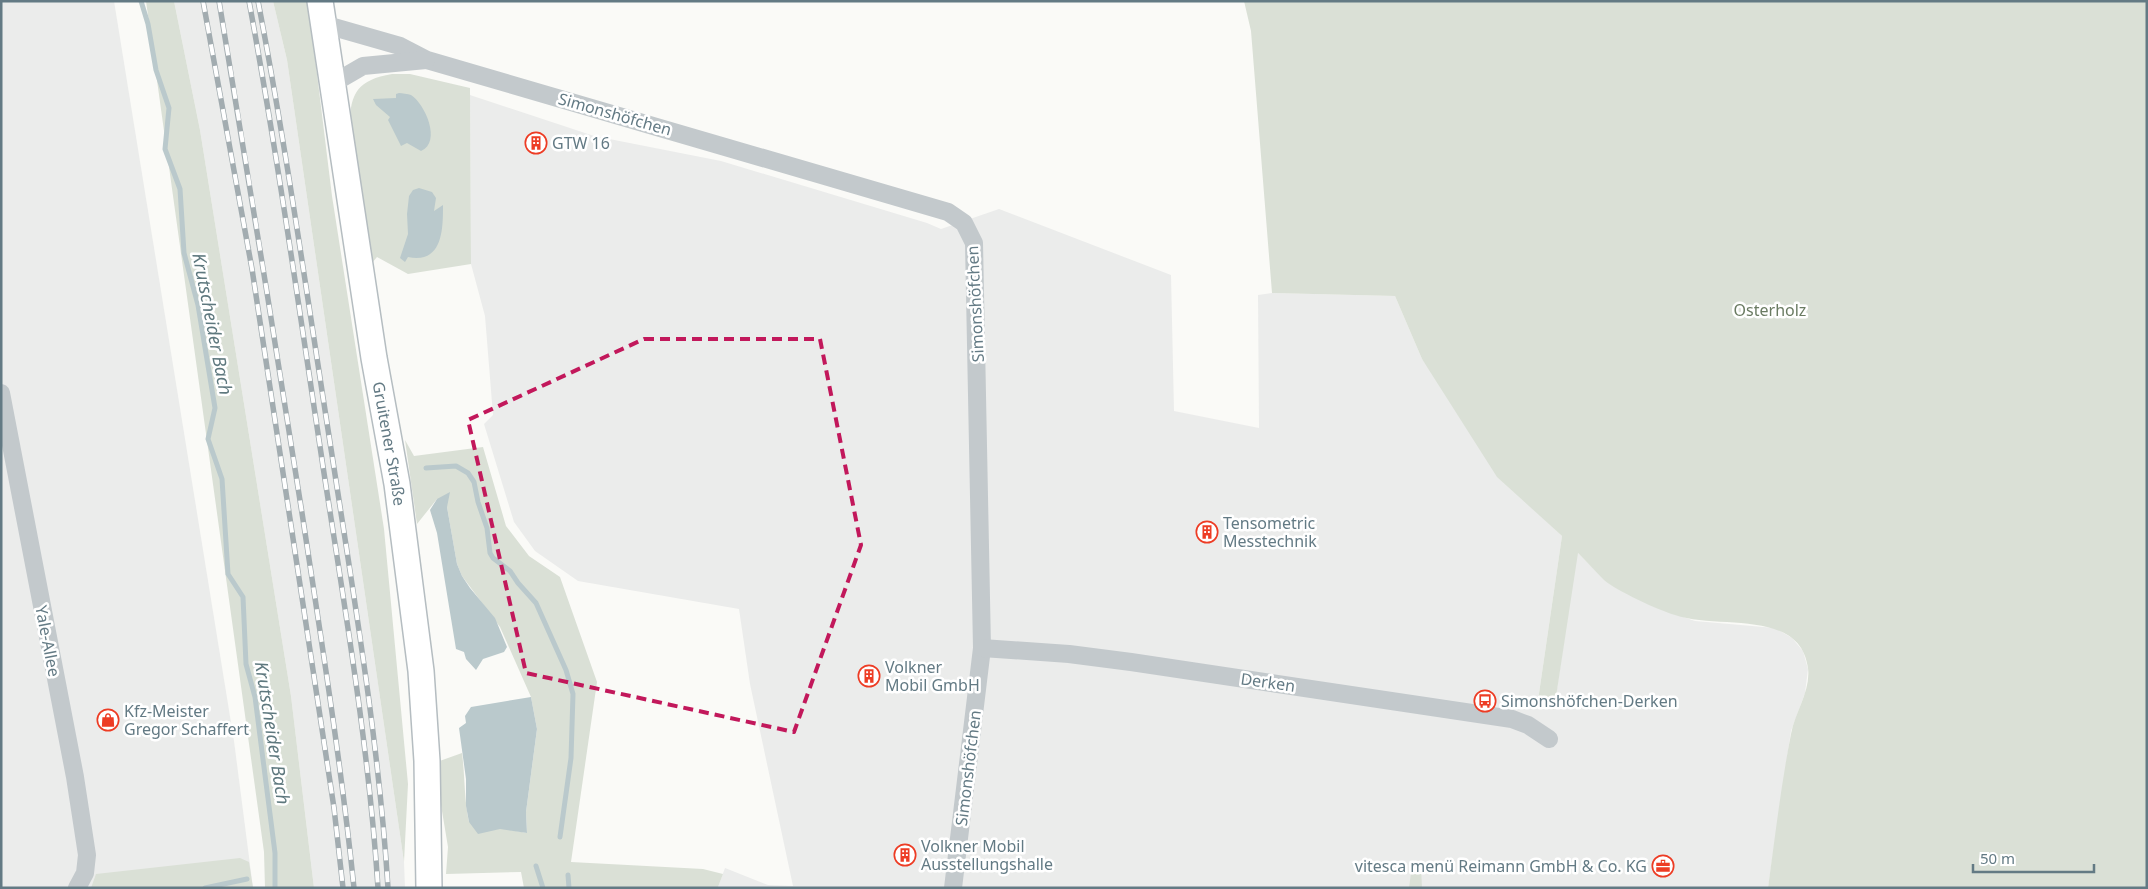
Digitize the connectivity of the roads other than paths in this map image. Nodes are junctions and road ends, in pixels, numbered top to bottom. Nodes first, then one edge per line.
1 (321, 12) edge
2 (427, 60) junction
3 (332, 84) junction
4 (1, 393) edge
5 (982, 648) junction
6 (1549, 739) dead end
7 (77, 888) edge
8 (430, 888) edge
9 (953, 888) edge

1 - 2 street, Simonshöfchen
1 - 3 street, Gruitener Straße
2 - 3 street, Simonshöfchen
2 - 5 street, Simonshöfchen
3 - 8 street, Gruitener Straße
4 - 7 street, Yale-Allee
5 - 6 street, Derken
5 - 9 street, Simonshöfchen

